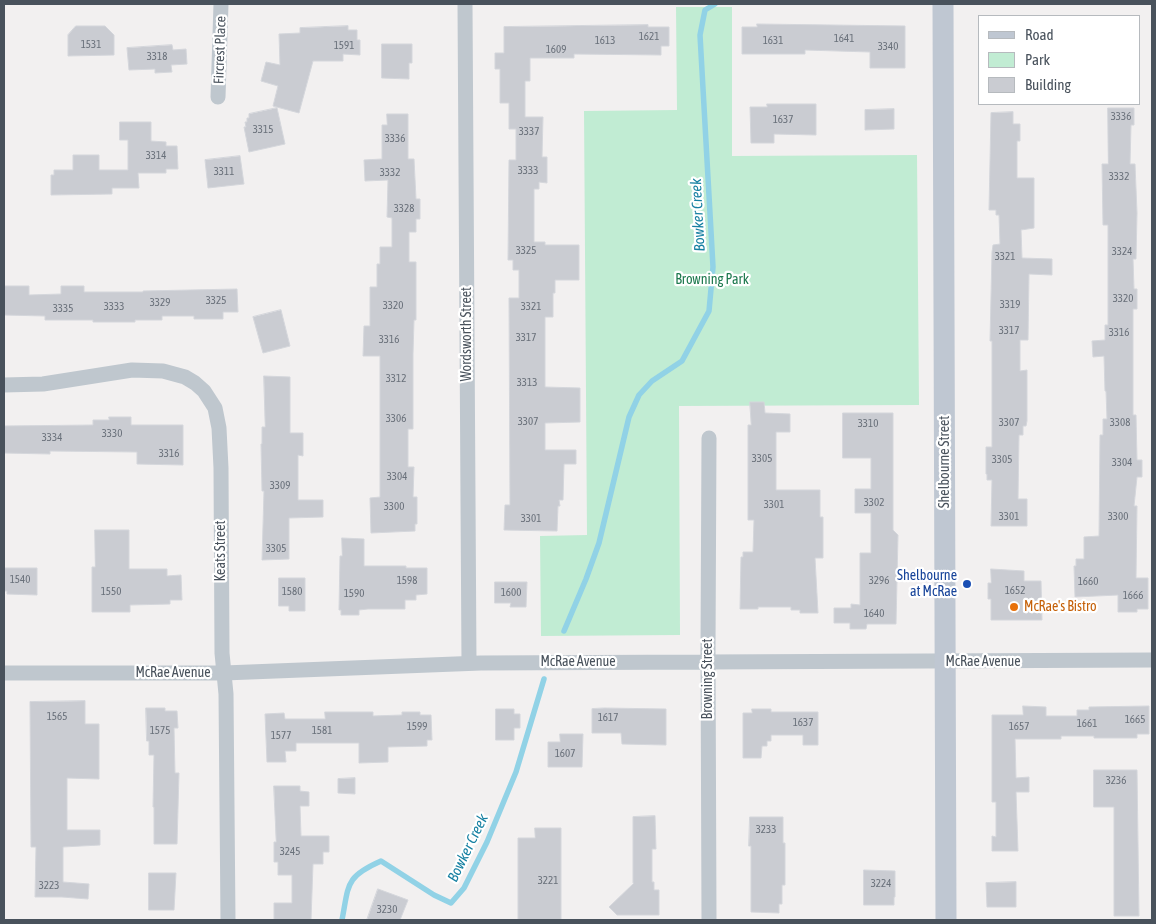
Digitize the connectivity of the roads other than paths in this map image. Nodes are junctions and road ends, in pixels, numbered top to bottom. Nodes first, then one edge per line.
1 (221, 4) edge
2 (465, 4) edge
3 (943, 4) edge
4 (218, 97) dead end
5 (4, 386) edge
6 (709, 438) dead end
7 (1152, 660) edge
8 (708, 662) junction
9 (946, 662) junction
10 (469, 663) junction
11 (4, 673) edge
12 (224, 674) junction
13 (228, 920) edge
14 (709, 920) edge
15 (946, 920) edge

1 - 4 street, Fircrest Place
2 - 10 street, Wordsworth Street
3 - 9 main road, Shelbourne Street
5 - 12 street, Keats Street
6 - 8 street, Browning Street
7 - 9 street, McRae Avenue
8 - 9 street, McRae Avenue
8 - 10 street, McRae Avenue
8 - 14 street, Browning Street
9 - 15 main road, Shelbourne Street
10 - 12 street, McRae Avenue
11 - 12 street, McRae Avenue
12 - 13 street, Keats Street

